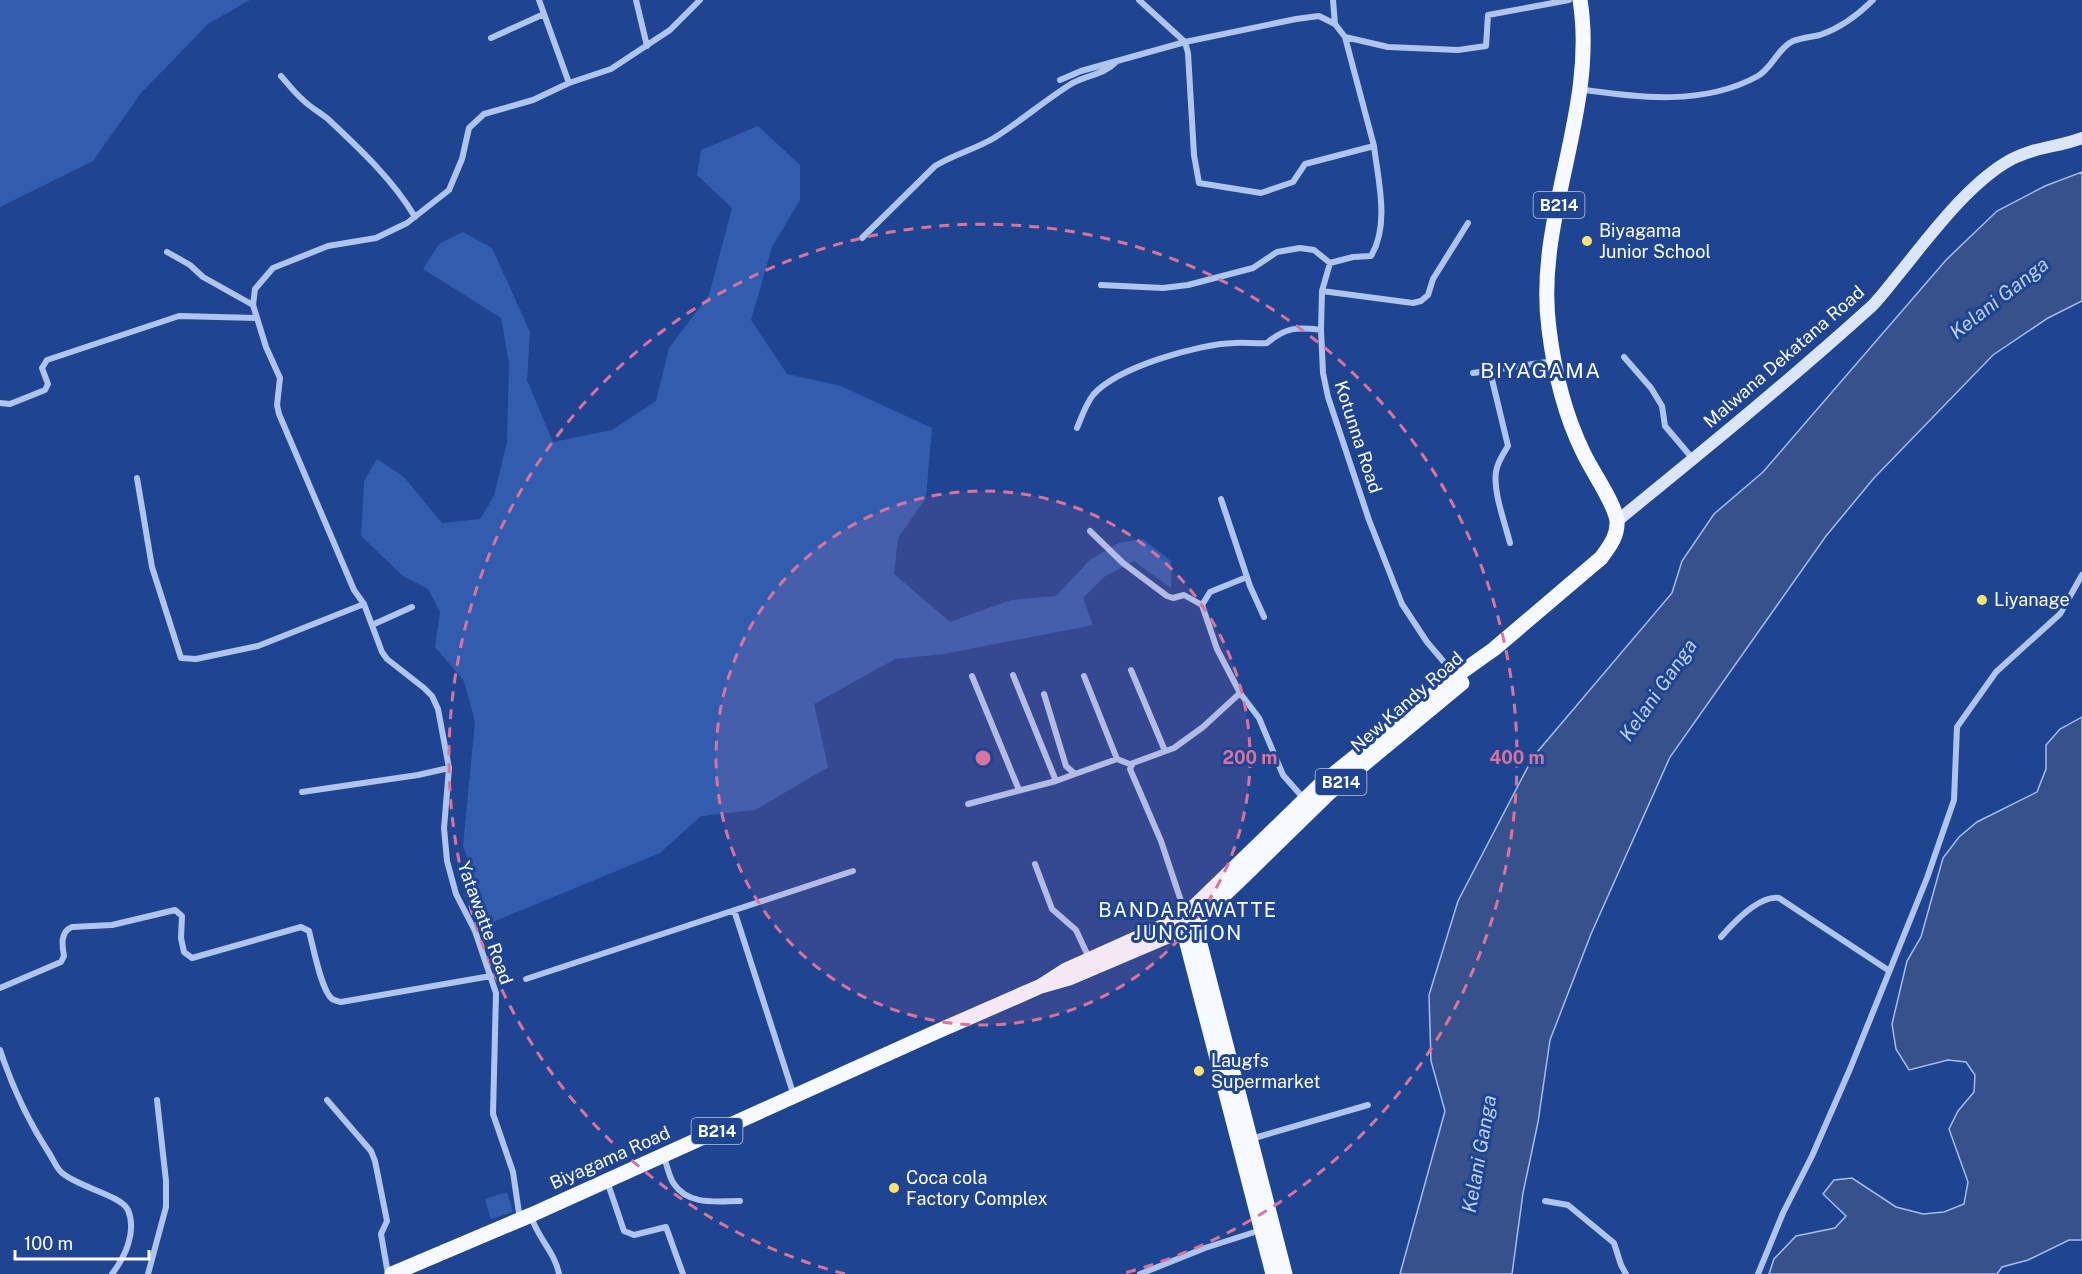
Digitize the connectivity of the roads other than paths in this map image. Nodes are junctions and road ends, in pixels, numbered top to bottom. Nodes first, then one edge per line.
1 (539, 0) edge
2 (636, 0) edge
3 (700, 0) edge
4 (1139, 0) edge
5 (1333, 0) edge
6 (1569, 0) edge
7 (1580, 0) edge
8 (1873, 0) edge
9 (544, 14) junction
10 (1335, 24) junction
11 (1346, 37) junction
12 (491, 38) dead end
13 (1185, 42) junction
14 (647, 46) junction
15 (1116, 62) junction
16 (281, 76) dead end
17 (1060, 80) dead end
18 (569, 83) junction
19 (1579, 89) junction
20 (2082, 138) edge
21 (1374, 146) junction
22 (415, 217) junction
23 (1468, 223) dead end
24 (862, 238) dead end
25 (167, 252) dead end
26 (1330, 264) junction
27 (1101, 285) dead end
28 (1322, 291) junction
29 (253, 305) junction
30 (256, 318) junction
31 (1321, 330) junction
32 (1624, 357) dead end
33 (1554, 360) junction
34 (1490, 371) junction
35 (1473, 373) dead end
36 (0, 403) edge
37 (1077, 428) dead end
38 (1693, 459) junction
39 (137, 478) dead end
40 (1221, 499) dead end
41 (1617, 521) junction
42 (1090, 531) dead end
43 (1510, 543) dead end
44 (2082, 575) edge
45 (1247, 577) junction
46 (364, 604) junction
47 (1202, 605) junction
48 (412, 607) dead end
49 (1264, 617) dead end
50 (372, 625) junction
51 (1131, 670) dead end
52 (1013, 675) dead end
53 (972, 676) dead end
54 (1084, 676) dead end
55 (1459, 680) junction
56 (1240, 693) junction
57 (1044, 694) dead end
58 (1165, 751) junction
59 (1118, 759) junction
60 (1132, 765) junction
61 (449, 768) junction
62 (1075, 774) junction
63 (1056, 781) junction
64 (1019, 790) junction
65 (302, 792) dead end
66 (968, 804) dead end
67 (1308, 804) junction
68 (1035, 864) dead end
69 (853, 871) dead end
70 (734, 910) junction
71 (1187, 918) junction
72 (1721, 937) dead end
73 (1089, 958) junction
74 (1888, 970) junction
75 (491, 976) junction
76 (525, 979) dead end
77 (1041, 987) junction
78 (0, 988) edge
79 (0, 1050) edge
80 (794, 1096) junction
81 (157, 1100) dead end
82 (327, 1100) dead end
83 (1368, 1105) dead end
84 (1245, 1140) junction
85 (663, 1155) junction
86 (607, 1181) junction
87 (740, 1201) dead end
88 (1545, 1201) dead end
89 (526, 1218) junction
90 (1262, 1230) junction
91 (112, 1274) edge
92 (148, 1274) edge
93 (390, 1274) edge
94 (559, 1274) edge
95 (683, 1274) edge
96 (1140, 1274) edge
97 (1272, 1274) edge
98 (1285, 1274) edge
99 (1626, 1274) edge
100 (1758, 1274) edge

1 - 9 street
2 - 14 street
3 - 14 street
4 - 13 street
5 - 10 street
6 - 11 street
7 - 19 main road, B214
8 - 19 street
9 - 12 street
9 - 18 street
10 - 11 street
10 - 13 street
11 - 21 street
13 - 15 street
13 - 21 street
14 - 18 street
15 - 17 street
15 - 24 street
16 - 22 street
18 - 22 street
19 - 33 main road, B214
20 - 38 main road, Malwana Dekatana Road
21 - 26 street
22 - 29 street
23 - 28 street
25 - 29 street
26 - 27 street
26 - 28 street, Kotunna Road
28 - 31 street, Kotunna Road
29 - 30 street, Yatawatte Road
30 - 36 street
30 - 46 street, Yatawatte Road
31 - 37 street
31 - 55 street, Kotunna Road
32 - 38 street
33 - 34 street
33 - 41 main road, B214
34 - 35 street
34 - 43 street
38 - 41 main road, Malwana Dekatana Road
39 - 46 street
40 - 45 street
41 - 55 main road, New Kandy Road / B214
42 - 47 street
44 - 74 street
45 - 47 street
45 - 49 street
46 - 50 street, Yatawatte Road
47 - 56 street
48 - 50 street
50 - 61 street, Yatawatte Road
51 - 58 street
52 - 63 street
53 - 64 street
54 - 59 street
55 - 67 main road, New Kandy Road / B214
56 - 58 street
56 - 67 street
57 - 62 street
58 - 60 street
59 - 60 street
59 - 62 street
60 - 71 street
61 - 65 street
61 - 75 street, Yatawatte Road
62 - 63 street
63 - 64 street
64 - 66 street
67 - 71 main road, New Kandy Road / B214
68 - 73 street
69 - 70 street
70 - 76 street
70 - 80 street
71 - 73 main road, Biyagama Road / B214
71 - 77 main road, Biyagama Road / B214
71 - 84 main road
72 - 74 street
73 - 77 main road, Biyagama Road / B214
74 - 100 street
75 - 78 street
75 - 89 street, Yatawatte Road
77 - 80 main road, Biyagama Road / B214
79 - 91 street
80 - 85 main road, Biyagama Road / B214
81 - 92 street
82 - 93 street
83 - 84 street
84 - 90 main road
84 - 98 main road
85 - 86 main road, Biyagama Road / B214
85 - 87 street
86 - 89 main road, Biyagama Road / B214
86 - 95 street
88 - 99 street
89 - 93 main road, Biyagama Road / B214
89 - 94 street, Yatawatte Road
90 - 96 street
90 - 97 main road

